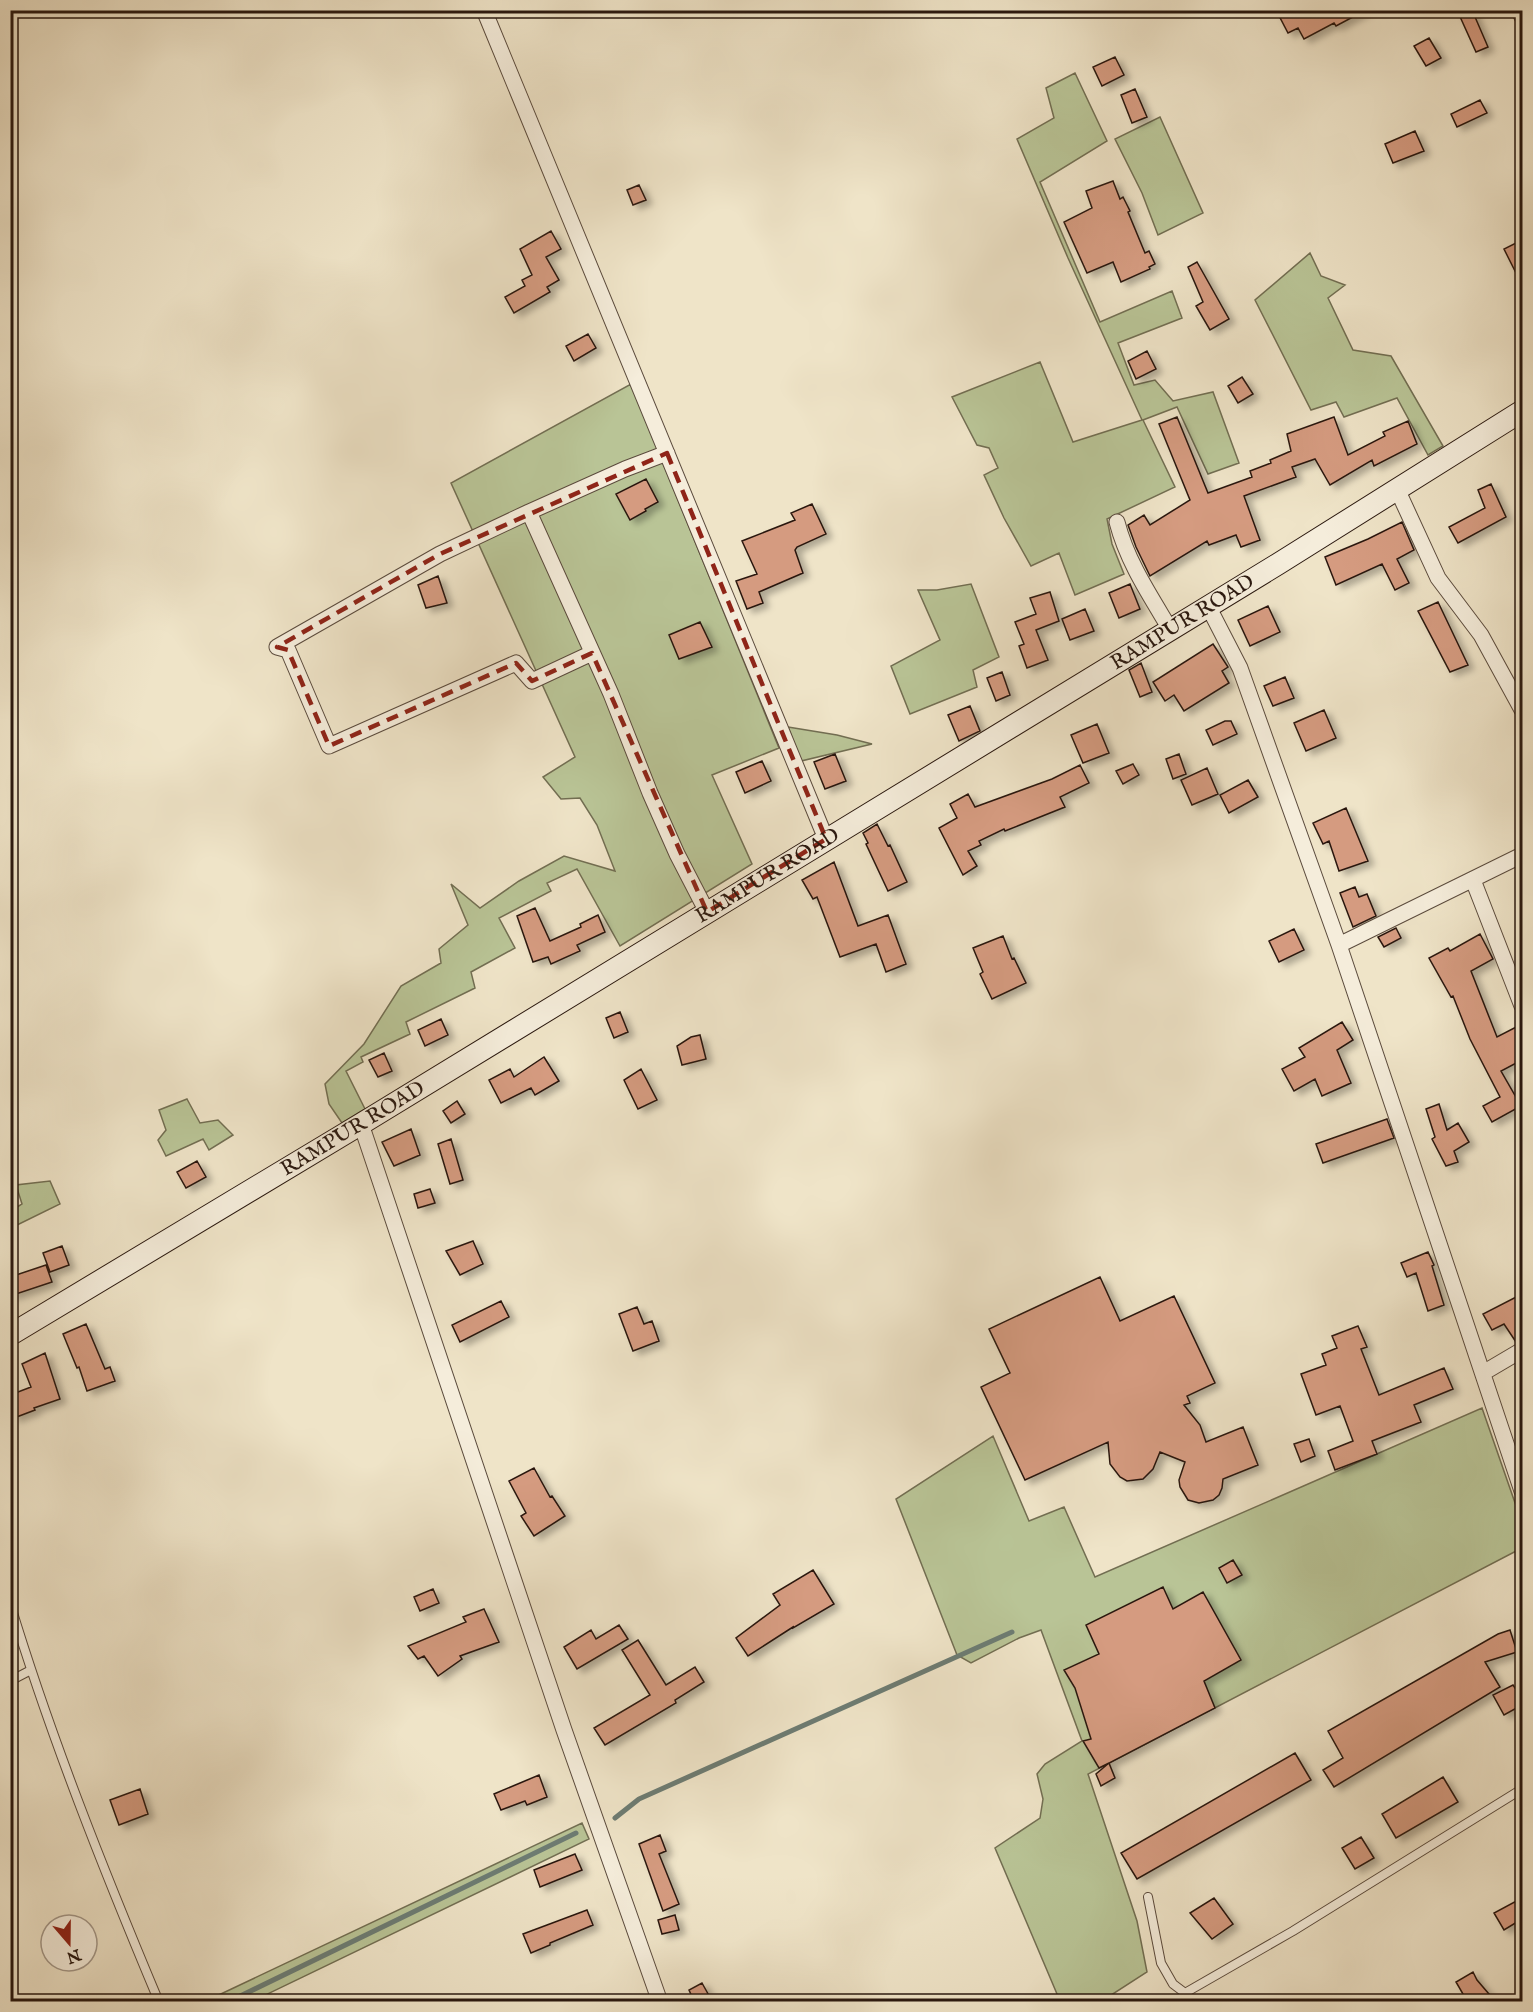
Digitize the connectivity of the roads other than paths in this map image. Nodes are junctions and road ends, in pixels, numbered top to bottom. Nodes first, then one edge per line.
1 (484, 10) edge
2 (1519, 10) edge
3 (1522, 17) edge
4 (1522, 411) edge
5 (667, 453) junction
6 (1397, 489) junction
7 (529, 512) junction
8 (1117, 522) dead end
9 (1208, 606) junction
10 (1170, 629) junction
11 (592, 653) junction
12 (1522, 710) edge
13 (826, 839) junction
14 (1522, 855) edge
15 (1473, 880) junction
16 (707, 912) junction
17 (1339, 945) junction
18 (1522, 1006) edge
19 (362, 1124) junction
20 (10, 1335) edge
21 (1522, 1350) edge
22 (1483, 1373) junction
23 (1522, 1491) edge
24 (10, 1603) edge
25 (31, 1670) junction
26 (10, 1681) edge
27 (1522, 1789) edge
28 (1148, 1897) dead end
29 (159, 2001) edge
30 (660, 2001) edge

1 - 5 street
2 - 3 street
4 - 6 main road, RAMPUR ROAD
5 - 7 street
5 - 13 street
6 - 9 main road, RAMPUR ROAD
6 - 12 street
7 - 11 street
7 - 11 street
8 - 10 street
9 - 10 main road, RAMPUR ROAD
9 - 17 street
10 - 13 main road, RAMPUR ROAD
11 - 16 street
13 - 16 main road, RAMPUR ROAD
14 - 15 street
15 - 17 street
15 - 18 street
16 - 19 main road, RAMPUR ROAD
17 - 22 street
19 - 20 main road, RAMPUR ROAD
19 - 30 street
21 - 22 street
22 - 23 street
24 - 25 lane
25 - 26 lane
25 - 29 lane
27 - 28 lane

